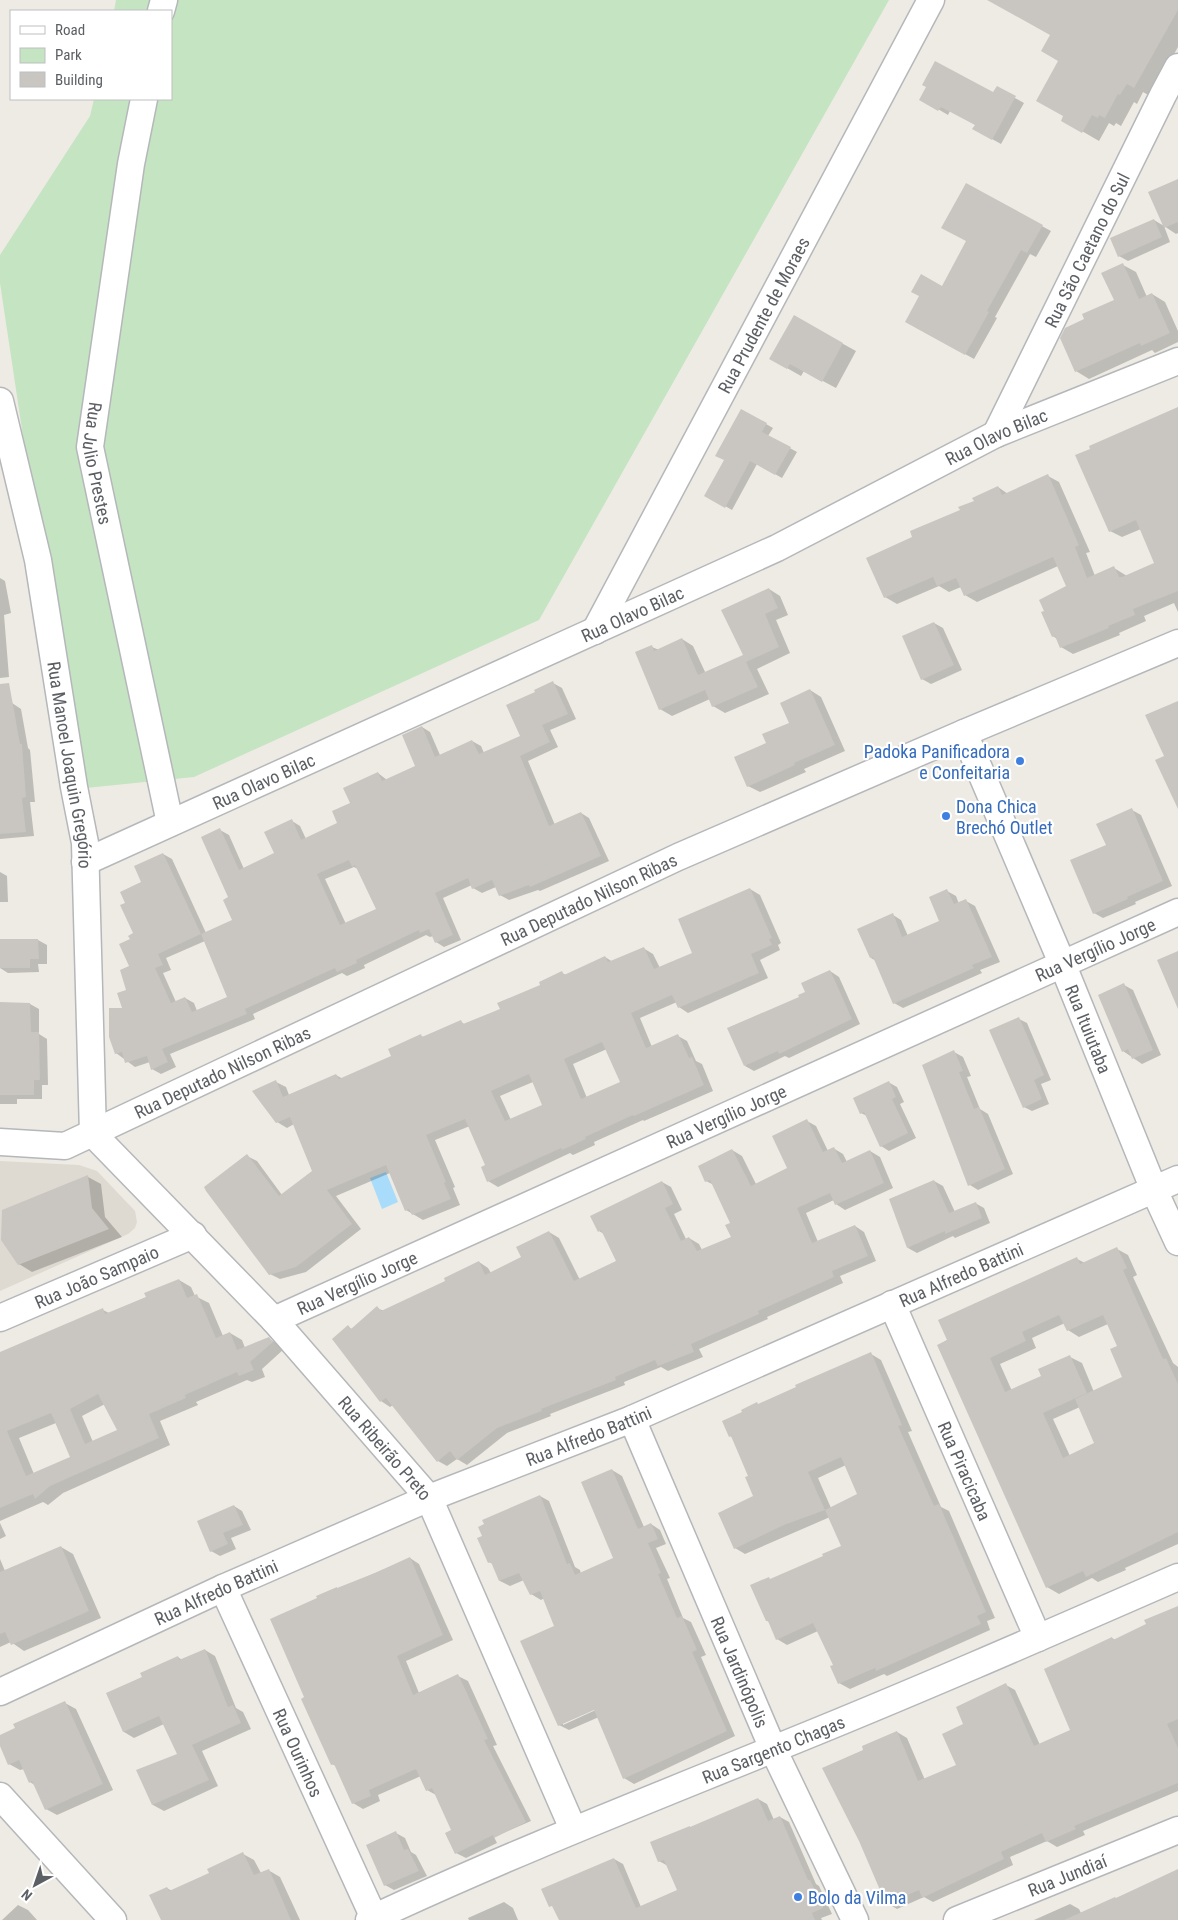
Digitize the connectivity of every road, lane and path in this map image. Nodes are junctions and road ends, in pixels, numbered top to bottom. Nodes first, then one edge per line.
1 (931, 0) edge
2 (1178, 68) edge
3 (1170, 92) edge
4 (144, 100) edge
5 (1178, 362) edge
6 (0, 401) edge
7 (996, 434) junction
8 (595, 631) junction
9 (1178, 643) edge
10 (964, 733) junction
11 (170, 823) junction
12 (85, 862) junction
13 (1178, 912) edge
14 (1062, 963) junction
15 (93, 1134) junction
16 (0, 1142) edge
17 (1178, 1179) edge
18 (1154, 1190) junction
19 (194, 1235) junction
20 (1178, 1242) edge
21 (892, 1304) junction
22 (0, 1318) edge
23 (274, 1320) junction
24 (632, 1419) junction
25 (429, 1498) junction
26 (1178, 1577) edge
27 (223, 1588) junction
28 (1038, 1638) junction
29 (0, 1692) edge
30 (773, 1749) junction
31 (0, 1796) edge
32 (573, 1829) junction
33 (1178, 1830) edge
34 (371, 1919) edge
35 (113, 1920) edge
36 (855, 1920) edge
37 (957, 1920) edge

1 - 8 street, Rua Prudente de Moraes
2 - 3 street, Rua São Caetano do Sul
3 - 7 street, Rua São Caetano do Sul
4 - 11 street, Rua Julio Prestes
5 - 7 street, Rua Olavo Bilac
6 - 12 street, Rua Manoel Joaquin Gregório
7 - 8 street, Rua Olavo Bilac
8 - 11 street, Rua Olavo Bilac
9 - 10 street, Rua Deputado Nilson Ribas
10 - 14 street, Rua Ituiutaba
10 - 15 street, Rua Deputado Nilson Ribas
11 - 12 street, Rua Olavo Bilac
12 - 15 street, Rua Manoel Joaquin Gregório
13 - 14 street, Rua Vergílio Jorge
14 - 18 street, Rua Ituiutaba
14 - 23 street, Rua Vergílio Jorge
15 - 16 street, Rua Deputado Nilson Ribas
15 - 19 street, Rua Ribeirão Preto
17 - 18 street, Rua Alfredo Battini
18 - 20 street, Rua Ituiutaba
18 - 21 street, Rua Alfredo Battini
19 - 22 street, Rua João Sampaio
19 - 23 street, Rua Ribeirão Preto
21 - 24 street, Rua Alfredo Battini
21 - 28 street, Rua Piracicaba
23 - 25 street, Rua Ribeirão Preto
24 - 25 street, Rua Alfredo Battini
24 - 30 street, Rua Jardinópolis
25 - 27 street, Rua Alfredo Battini
25 - 32 street, Rua Ribeirão Preto
26 - 28 street, Rua Sargento Chagas
27 - 29 street, Rua Alfredo Battini
27 - 34 street, Rua Ourinhos
28 - 30 street, Rua Sargento Chagas
30 - 32 street, Rua Sargento Chagas
30 - 36 street, Rua Jardinópolis
31 - 35 street
32 - 34 street, Rua Sargento Chagas
33 - 37 street, Rua Jundiaí

